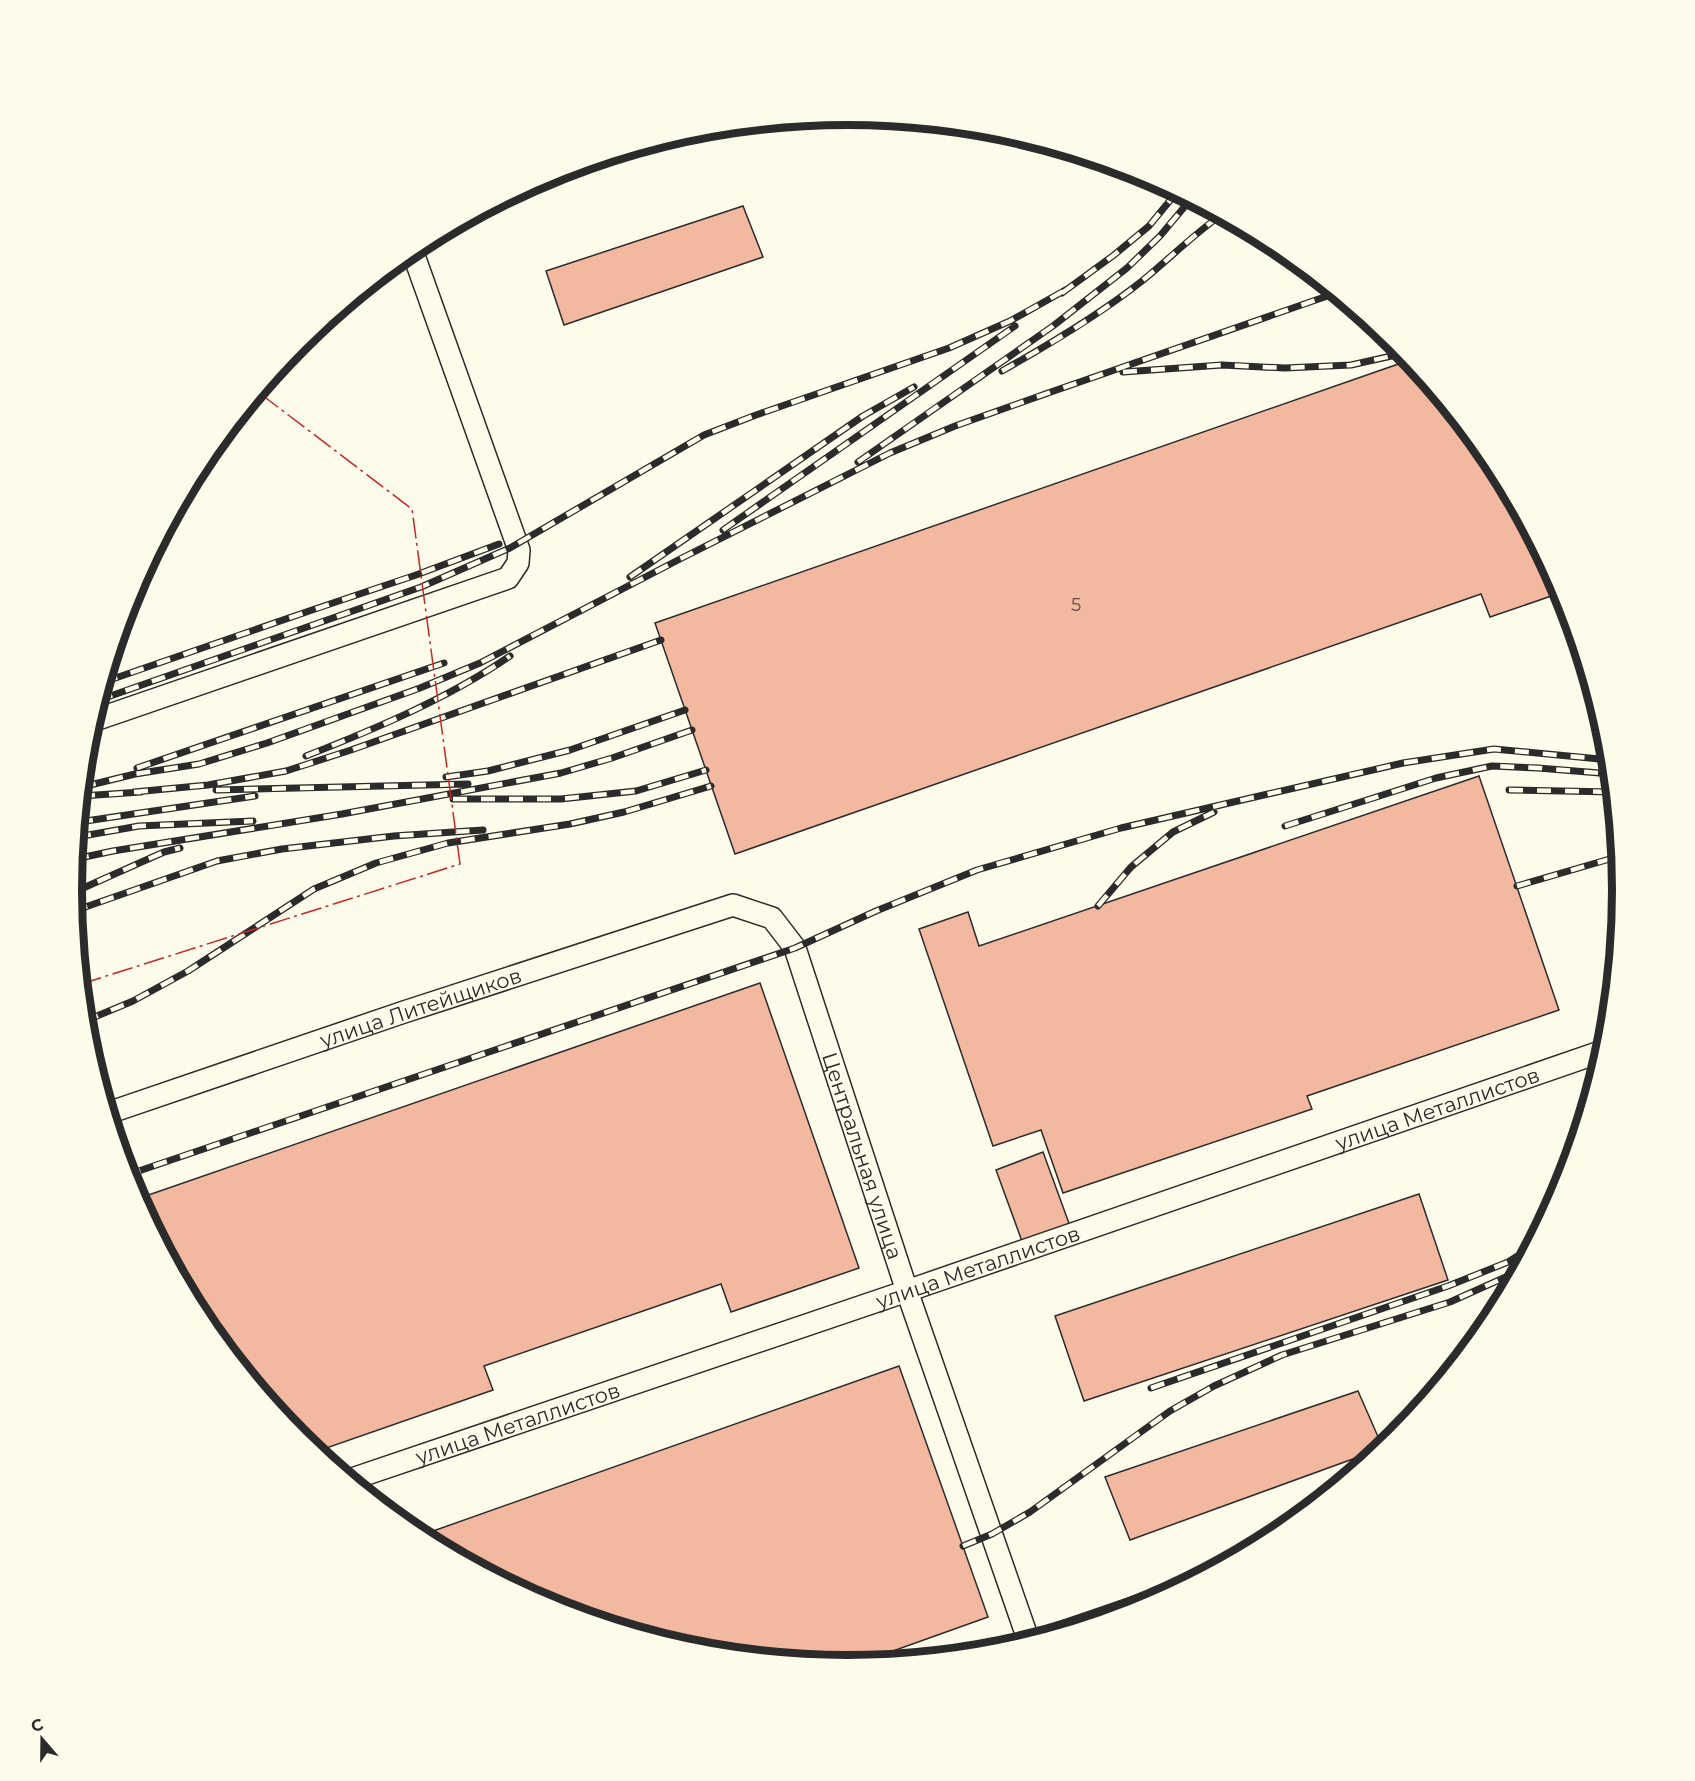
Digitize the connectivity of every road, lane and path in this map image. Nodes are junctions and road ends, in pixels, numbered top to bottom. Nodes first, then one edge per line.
1 (415, 259) edge
2 (103, 718) edge
3 (733, 905) joint
4 (1595, 1054) edge
5 (116, 1110) edge
6 (907, 1291) junction
7 (357, 1477) edge
8 (1026, 1634) edge

1 - 2 street
3 - 5 street, улица Литейщиков
3 - 6 street, Центральная улица
4 - 6 street, улица Металлистов
6 - 7 street, улица Металлистов
6 - 8 street, Центральная улица

